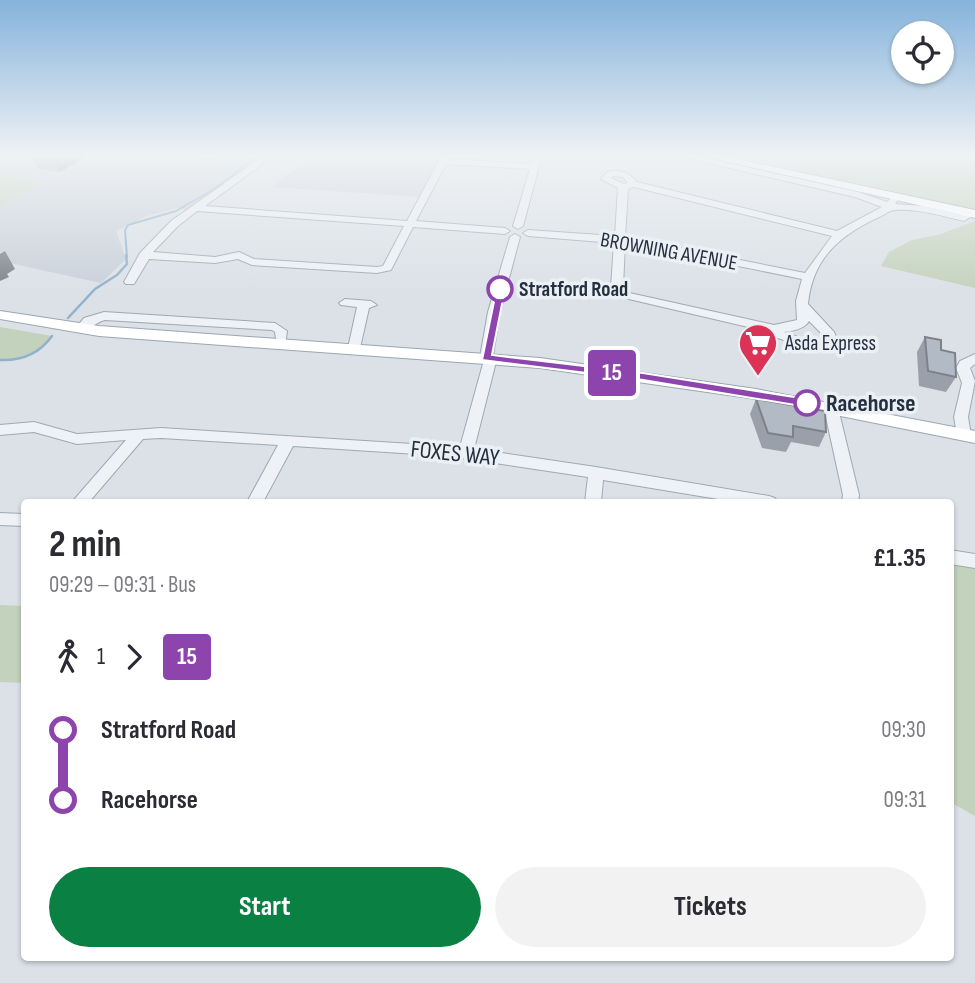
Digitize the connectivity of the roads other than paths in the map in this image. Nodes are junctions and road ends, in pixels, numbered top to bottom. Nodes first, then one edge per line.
1 (205, 201) edge
2 (423, 201) edge
3 (525, 201) edge
4 (622, 201) edge
5 (703, 201) edge
6 (887, 201) edge
7 (888, 201) edge
8 (893, 202) junction
9 (195, 208) junction
10 (973, 214) edge
11 (411, 224) junction
12 (516, 232) junction
13 (838, 234) junction
14 (620, 240) junction
15 (144, 255) junction
16 (810, 277) junction
17 (130, 282) dead end
18 (345, 303) dead end
19 (803, 308) junction
20 (0, 315) edge
21 (756, 326) junction
22 (354, 348) junction
23 (488, 358) junction
24 (975, 358) edge
25 (831, 408) junction
26 (0, 430) edge
27 (138, 434) junction
28 (969, 436) edge
29 (288, 440) junction
30 (466, 453) junction
31 (596, 472) junction
32 (83, 499) edge
33 (257, 499) edge
34 (593, 499) edge
35 (752, 499) edge
36 (850, 499) edge
37 (0, 519) edge
38 (21, 520) edge
39 (954, 558) edge
40 (975, 561) edge

1 - 9 street
2 - 11 street
3 - 12 street
4 - 14 street
5 - 13 street
6 - 8 street
7 - 8 main road
8 - 10 main road
8 - 13 street
9 - 11 street, BROWNING AVENUE
9 - 15 street
11 - 12 street, BROWNING AVENUE
11 - 15 street
12 - 14 street, BROWNING AVENUE
12 - 23 street
13 - 16 street
14 - 16 street, BROWNING AVENUE
14 - 21 street
15 - 17 street
16 - 19 street
18 - 22 street
19 - 21 street
19 - 21 street
20 - 22 main road
22 - 23 main road
23 - 25 main road
23 - 30 street
24 - 28 street
25 - 28 main road
25 - 36 street
26 - 27 street, FOXES WAY
27 - 29 street, FOXES WAY
27 - 32 street
29 - 30 street, FOXES WAY
29 - 33 street
30 - 31 street, FOXES WAY
31 - 34 street
31 - 35 street, FOXES WAY
37 - 38 street
39 - 40 street

